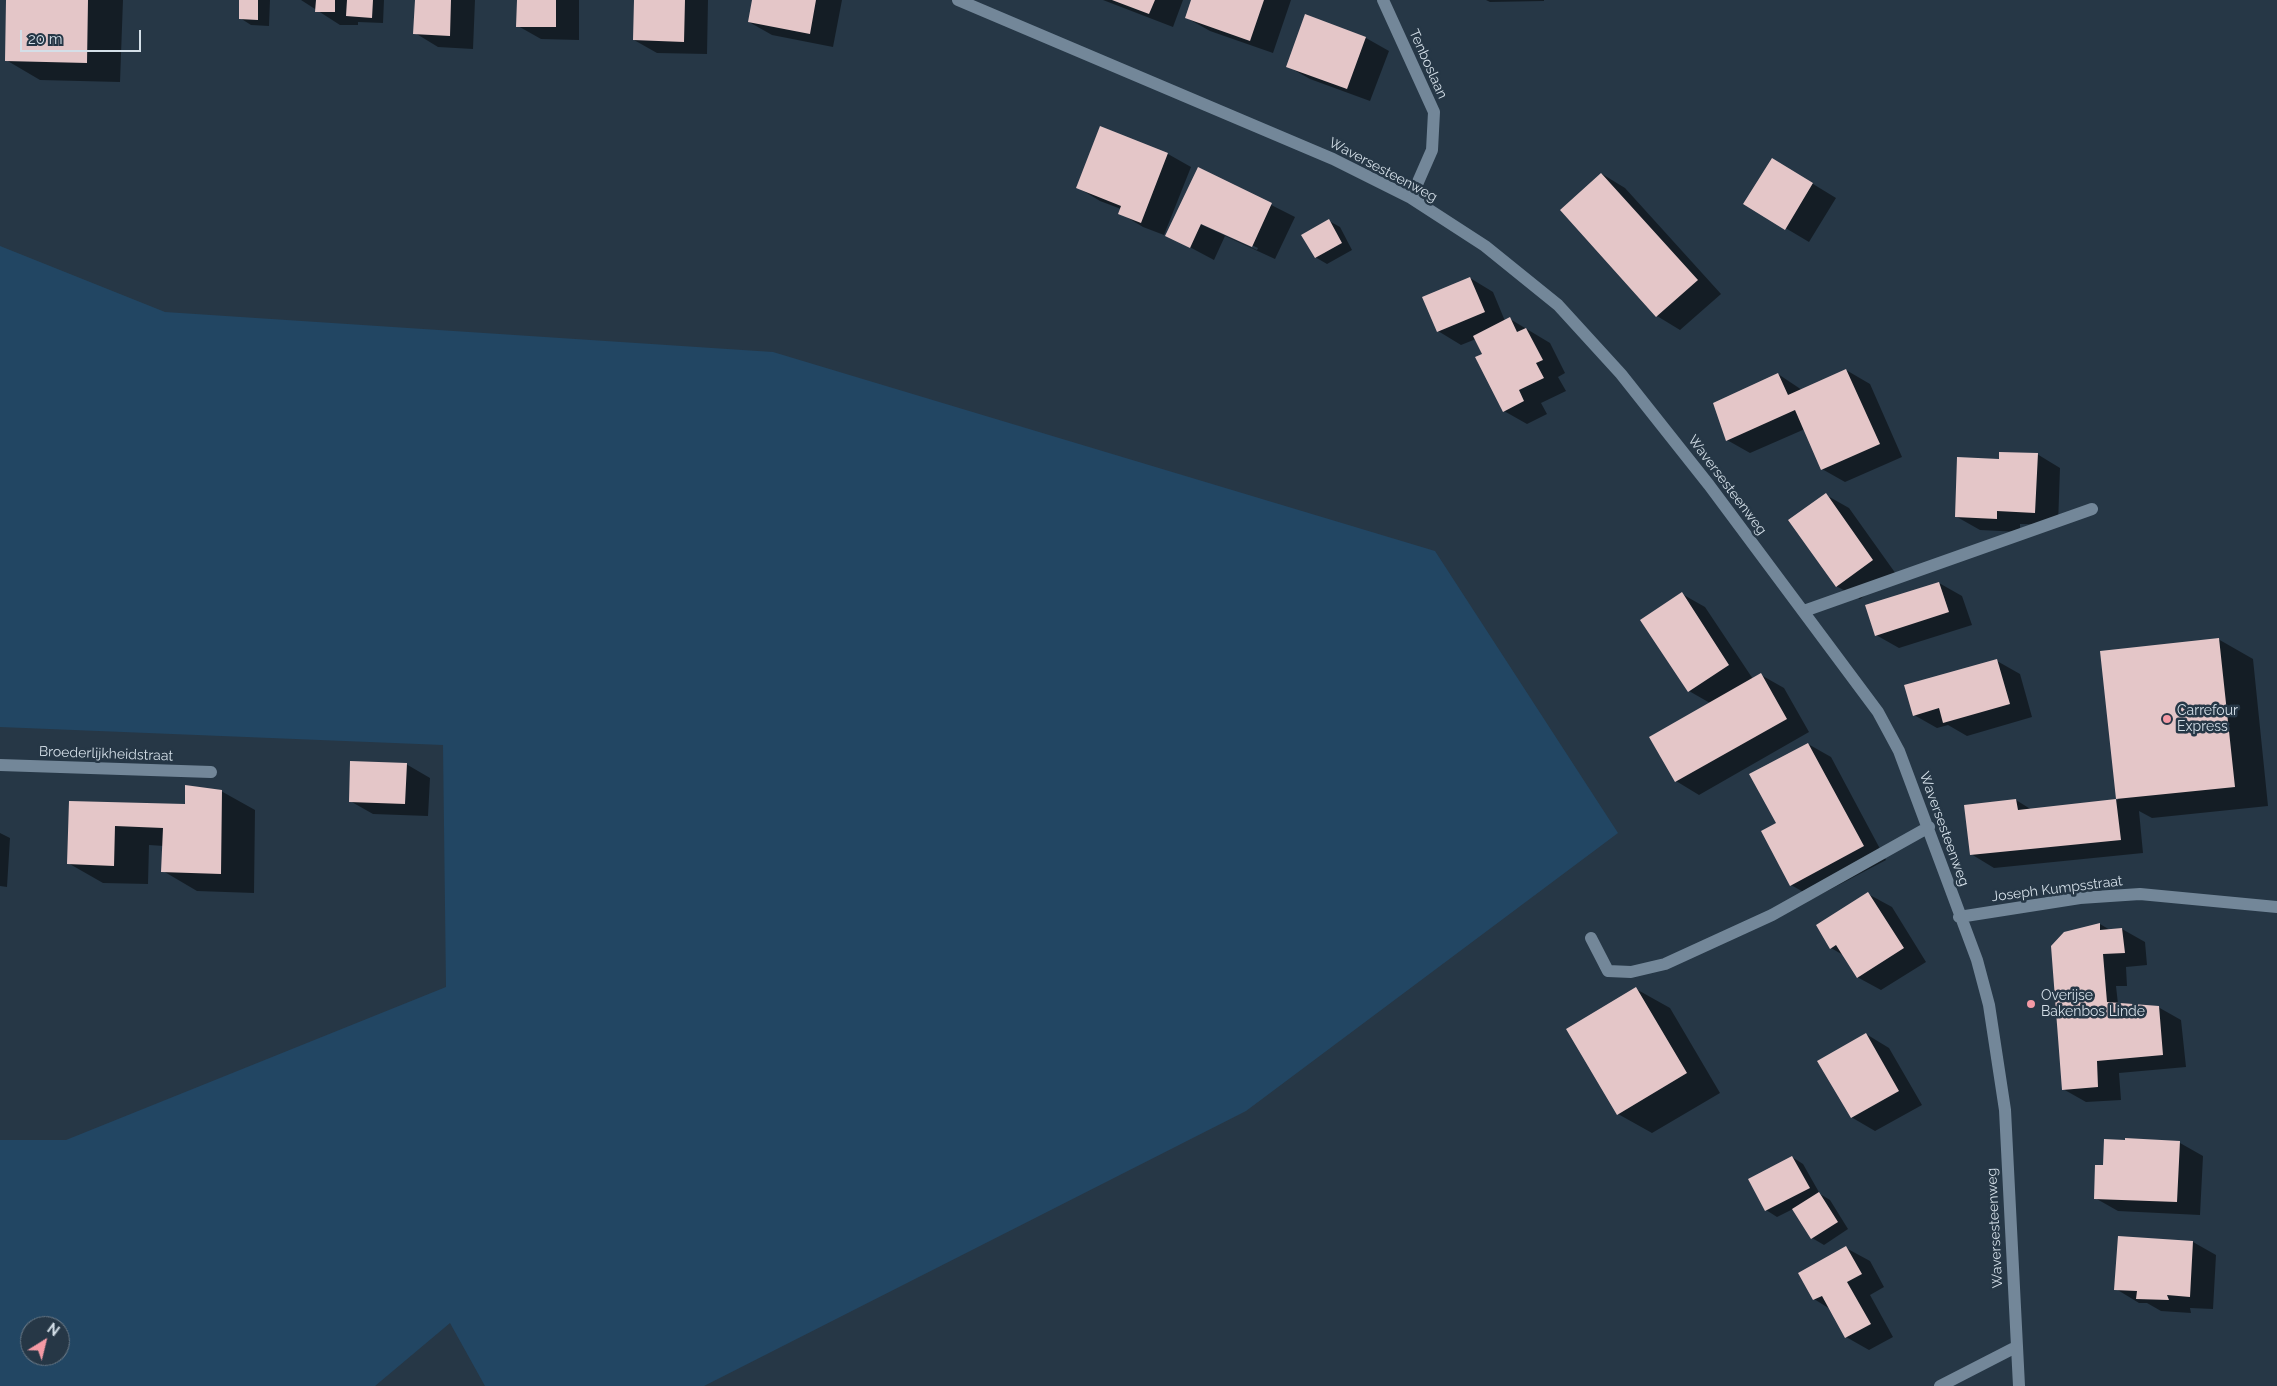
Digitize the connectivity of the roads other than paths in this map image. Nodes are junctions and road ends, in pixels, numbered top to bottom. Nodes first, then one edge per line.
1 (958, 0) edge
2 (1383, 0) edge
3 (1411, 198) junction
4 (2092, 508) dead end
5 (1804, 612) junction
6 (0, 765) edge
7 (211, 772) dead end
8 (1929, 827) junction
9 (2277, 907) edge
10 (1960, 917) junction
11 (1591, 938) dead end
12 (2016, 1343) junction
13 (1940, 1386) edge
14 (2019, 1386) edge

1 - 3 street, Waversesteenweg
2 - 3 street, Tenboslaan
3 - 5 street, Waversesteenweg
4 - 5 street
5 - 8 street, Waversesteenweg
6 - 7 street, Broederlijkheidstraat
8 - 10 street, Waversesteenweg
8 - 11 street
9 - 10 street, Joseph Kumpsstraat
10 - 12 street, Waversesteenweg
12 - 13 street
12 - 14 street, Waversesteenweg

